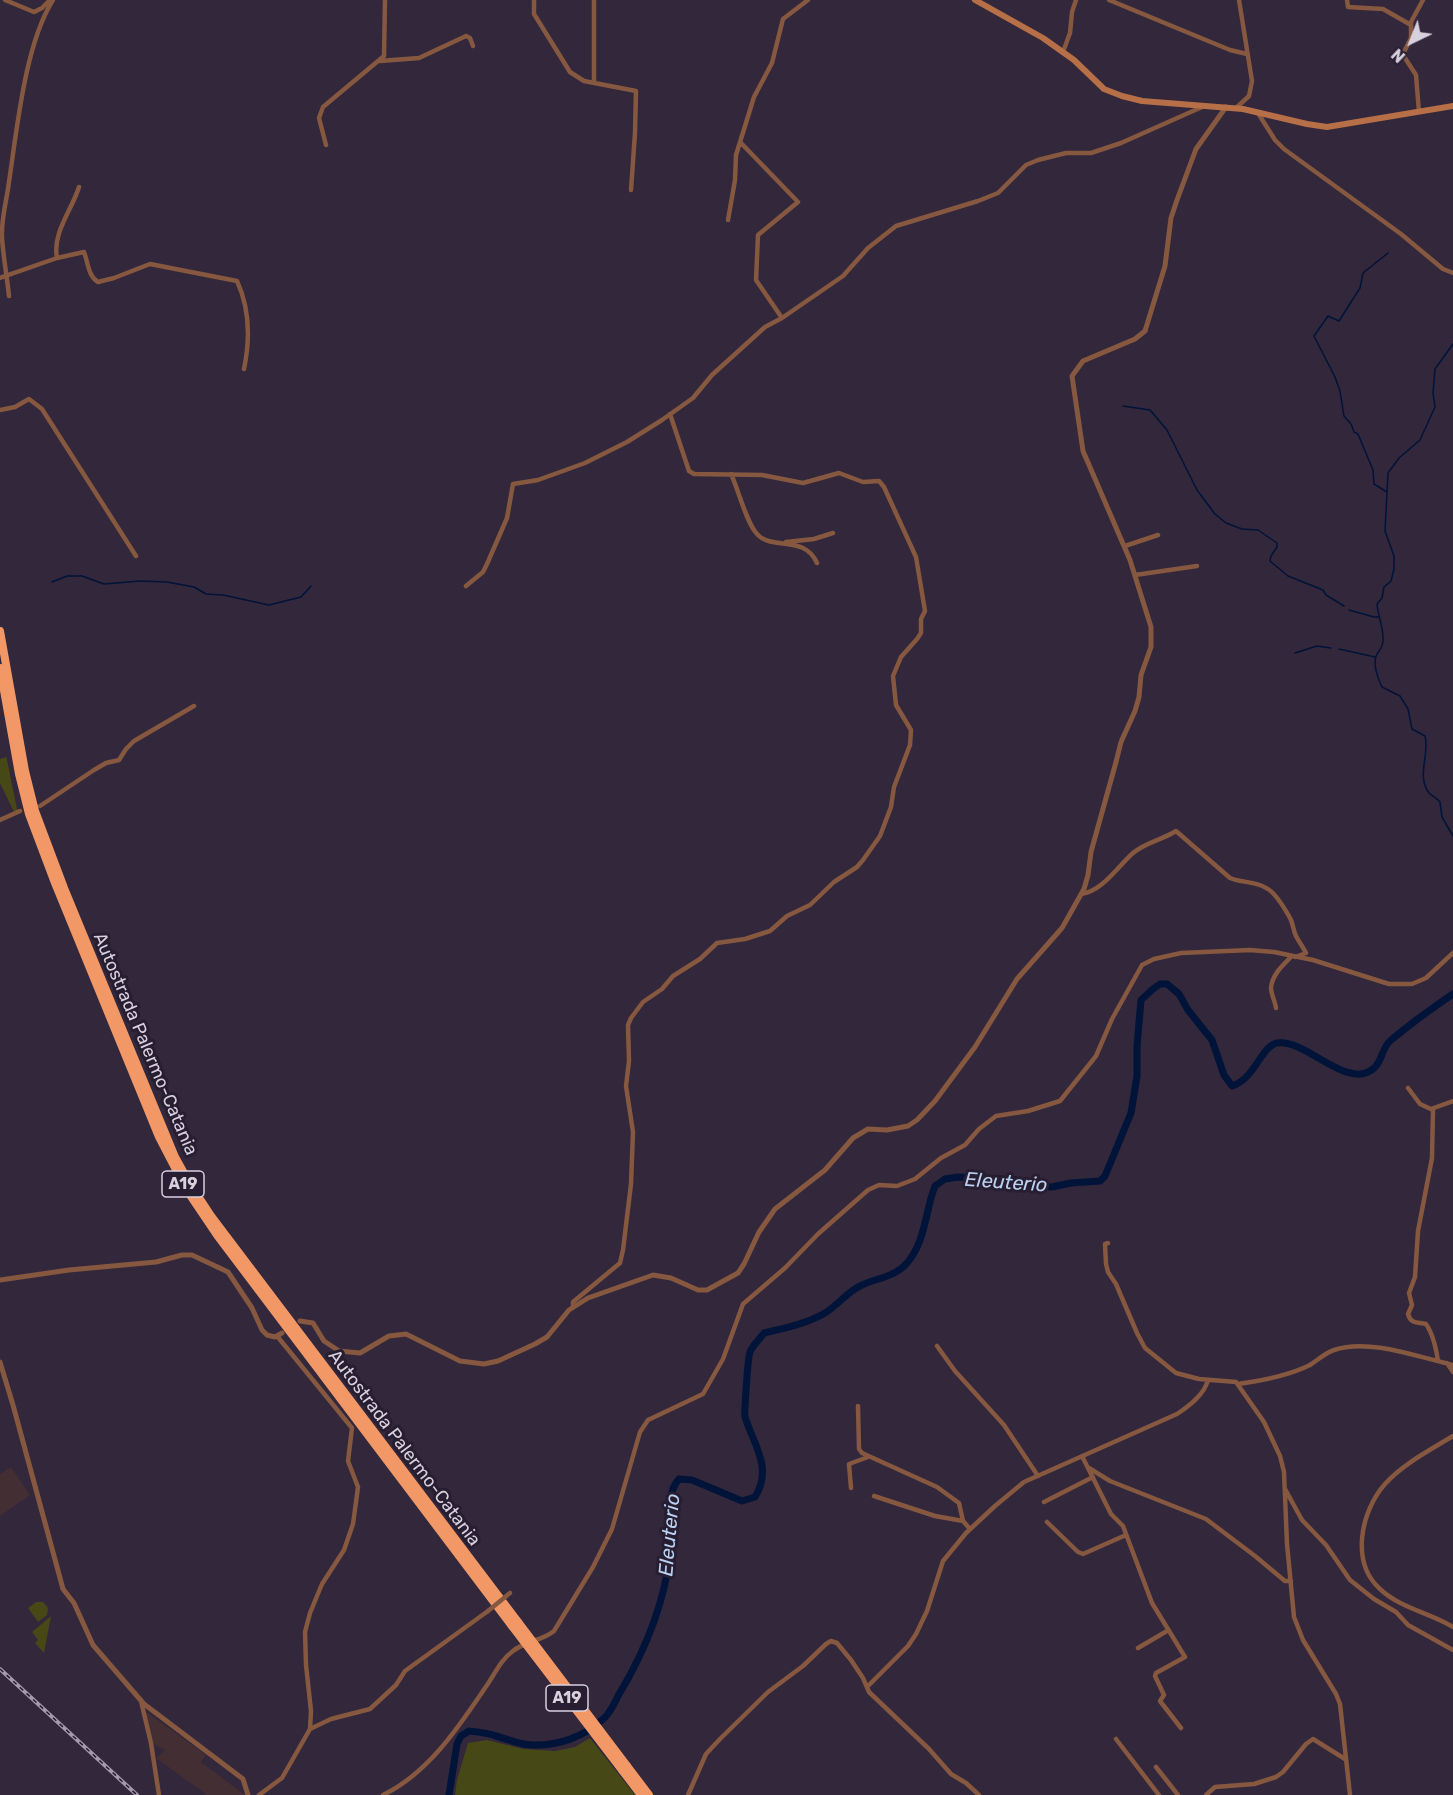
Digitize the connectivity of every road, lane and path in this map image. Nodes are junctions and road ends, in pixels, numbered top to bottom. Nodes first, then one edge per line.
1 (4, 0) edge
2 (52, 0) edge
3 (385, 0) edge
4 (534, 0) edge
5 (594, 0) edge
6 (808, 0) edge
7 (975, 0) edge
8 (1076, 0) edge
9 (1109, 0) edge
10 (1347, 0) edge
11 (1424, 0) edge
12 (1238, 1) edge
13 (1411, 25) junction
14 (473, 46) dead end
15 (1063, 52) junction
16 (1247, 54) junction
17 (380, 61) junction
18 (594, 83) junction
19 (1204, 105) junction
20 (1453, 106) edge
21 (1226, 107) junction
22 (1236, 108) junction
23 (1419, 112) junction
24 (1258, 113) junction
25 (741, 143) junction
26 (326, 145) dead end
27 (79, 187) dead end
28 (631, 190) dead end
29 (728, 220) dead end
30 (57, 258) junction
31 (1453, 273) edge
32 (7, 276) junction
33 (0, 278) edge
34 (9, 296) dead end
35 (782, 318) junction
36 (244, 369) dead end
37 (0, 410) edge
38 (670, 414) junction
39 (731, 474) junction
40 (833, 533) dead end
41 (1158, 535) dead end
42 (783, 543) junction
43 (1125, 546) junction
44 (135, 556) dead end
45 (817, 563) dead end
46 (1197, 566) dead end
47 (1135, 575) junction
48 (466, 586) dead end
49 (0, 631) edge
50 (0, 668) edge
51 (194, 706) dead end
52 (40, 806) dead end
53 (21, 811) dead end
54 (0, 820) edge
55 (1081, 894) junction
56 (1453, 953) edge
57 (1292, 957) junction
58 (1276, 1008) dead end
59 (1408, 1088) dead end
60 (1453, 1101) edge
61 (1431, 1108) junction
62 (1108, 1243) dead end
63 (0, 1280) edge
64 (573, 1307) junction
65 (300, 1321) dead end
66 (280, 1334) joint
67 (937, 1346) dead end
68 (1438, 1361) junction
69 (0, 1362) edge
70 (1450, 1364) edge
71 (1453, 1372) edge
72 (1208, 1380) junction
73 (1238, 1384) junction
74 (858, 1406) dead end
75 (1453, 1436) edge
76 (1083, 1456) junction
77 (868, 1457) junction
78 (1088, 1467) junction
79 (1038, 1476) junction
80 (1093, 1477) junction
81 (851, 1488) dead end
82 (1284, 1488) junction
83 (874, 1496) dead end
84 (1044, 1502) dead end
85 (963, 1521) junction
86 (1047, 1522) dead end
87 (970, 1529) junction
88 (1126, 1535) junction
89 (1291, 1581) junction
90 (510, 1593) dead end
91 (515, 1624) junction
92 (1453, 1628) edge
93 (1167, 1631) junction
94 (1138, 1648) dead end
95 (1453, 1650) edge
96 (867, 1688) junction
97 (140, 1700) junction
98 (1181, 1728) dead end
99 (310, 1730) junction
100 (1116, 1739) dead end
101 (1345, 1759) junction
102 (1156, 1767) dead end
103 (625, 1768) junction
104 (159, 1795) edge
105 (248, 1795) edge
106 (259, 1795) edge
107 (383, 1795) edge
108 (641, 1795) edge
109 (649, 1795) edge
110 (688, 1795) edge
111 (979, 1795) edge
112 (1159, 1795) edge
113 (1178, 1795) edge
114 (1206, 1795) edge
115 (1350, 1795) edge

1 - 2 street
2 - 32 street
3 - 17 street
4 - 18 street
5 - 18 street
6 - 25 street
7 - 15 main road
8 - 15 street
9 - 16 street
10 - 13 street
11 - 13 street
12 - 16 street
13 - 23 street
14 - 17 street
15 - 19 main road
16 - 22 street
17 - 26 street
18 - 28 street
19 - 21 main road
19 - 35 street
20 - 23 main road
21 - 22 main road
21 - 43 street
22 - 24 main road
23 - 24 main road
24 - 31 street
25 - 29 street
25 - 35 street
27 - 30 street
30 - 32 street
30 - 36 street
32 - 33 street
32 - 34 street
35 - 38 street
37 - 44 street
38 - 39 street
38 - 48 street
39 - 42 street
39 - 64 street
40 - 42 street
41 - 43 street
42 - 45 street
43 - 47 street
46 - 47 street
47 - 55 street
49 - 91 highway, Autostrada Palermo-Catania / A19
50 - 91 highway, Autostrada Palermo-Catania / A19
51 - 52 street
53 - 54 street
55 - 57 street
55 - 64 street
56 - 57 street
57 - 58 street
57 - 107 street
59 - 61 street
60 - 61 street
61 - 68 street
62 - 72 street
63 - 66 street
64 - 65 street
66 - 99 street
67 - 79 street
68 - 70 street
68 - 73 street
69 - 97 street
70 - 71 street
72 - 73 street
72 - 76 street
73 - 82 street
74 - 77 street
75 - 92 street
76 - 78 street
76 - 79 street
77 - 81 street
77 - 85 street
78 - 80 street
78 - 89 street
79 - 87 street
80 - 84 street
80 - 88 street
82 - 89 street
82 - 95 street
83 - 85 street
85 - 87 street
86 - 88 street
87 - 96 street
88 - 93 street
89 - 101 street
90 - 99 street, bridge
91 - 103 highway, A19, bridge
93 - 94 street
93 - 98 street
96 - 110 street
96 - 111 street
97 - 104 street
97 - 105 street
99 - 106 street
100 - 112 street
101 - 114 street
101 - 115 street
102 - 113 street
103 - 108 highway, A19
103 - 109 highway, A19

